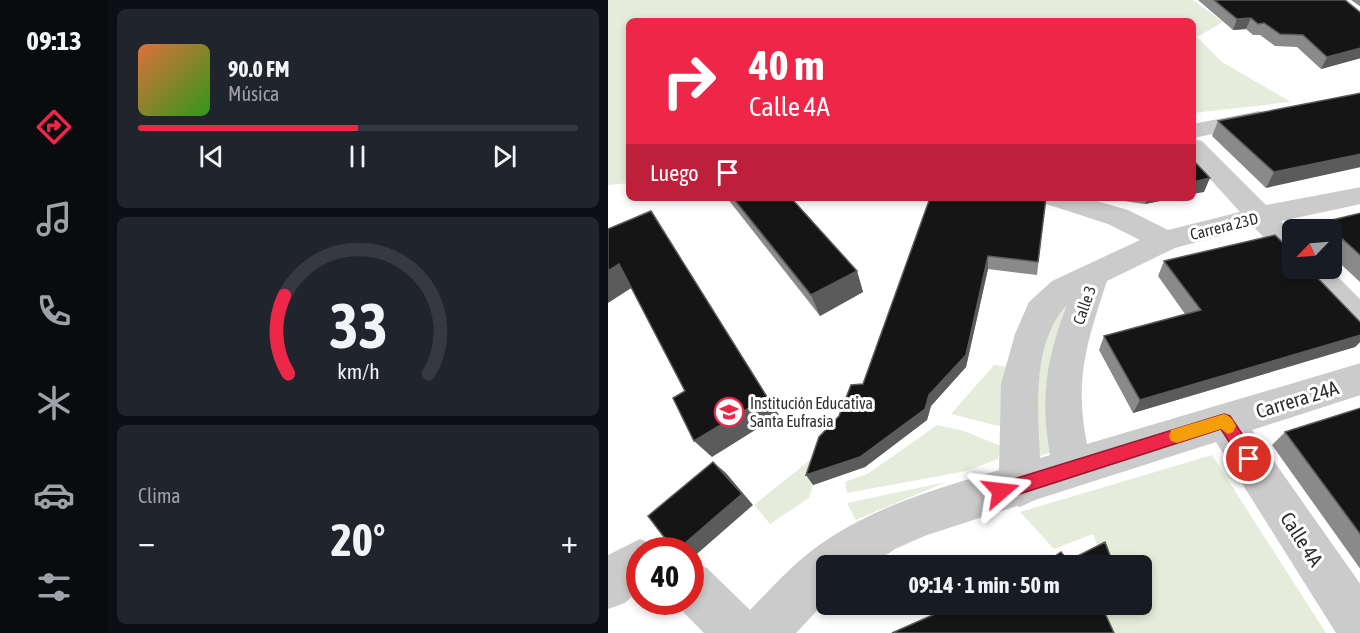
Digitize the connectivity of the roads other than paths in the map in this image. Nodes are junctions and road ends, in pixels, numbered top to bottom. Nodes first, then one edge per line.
1 (1278, 114) edge
2 (1196, 130) edge
3 (1196, 149) edge
4 (1361, 195) edge
5 (1065, 201) edge
6 (1259, 216) junction
7 (1282, 240) edge
8 (1165, 241) junction
9 (1094, 275) junction
10 (1321, 279) edge
11 (1361, 321) edge
12 (1361, 379) edge
13 (1224, 421) junction
14 (1072, 468) junction
15 (1020, 486) junction
16 (845, 555) edge
17 (626, 571) edge
18 (816, 578) edge
19 (608, 586) edge
20 (704, 599) edge
21 (1361, 628) edge
22 (738, 633) edge
23 (762, 633) edge

1 - 2 street
3 - 6 street
4 - 6 street, Carrera 23D
5 - 8 street
6 - 7 street
6 - 8 street, Carrera 23D
8 - 9 street, Carrera 23D
9 - 14 street, Calle 3
9 - 15 street, Calle 3
10 - 11 street
12 - 13 street, Carrera 24A
13 - 14 street, Carrera 24A
13 - 21 street, Calle 4A
14 - 15 street, Carrera 24A
15 - 16 street, Carrera 24A
17 - 19 street
18 - 23 street, Carrera 24A
20 - 22 street

